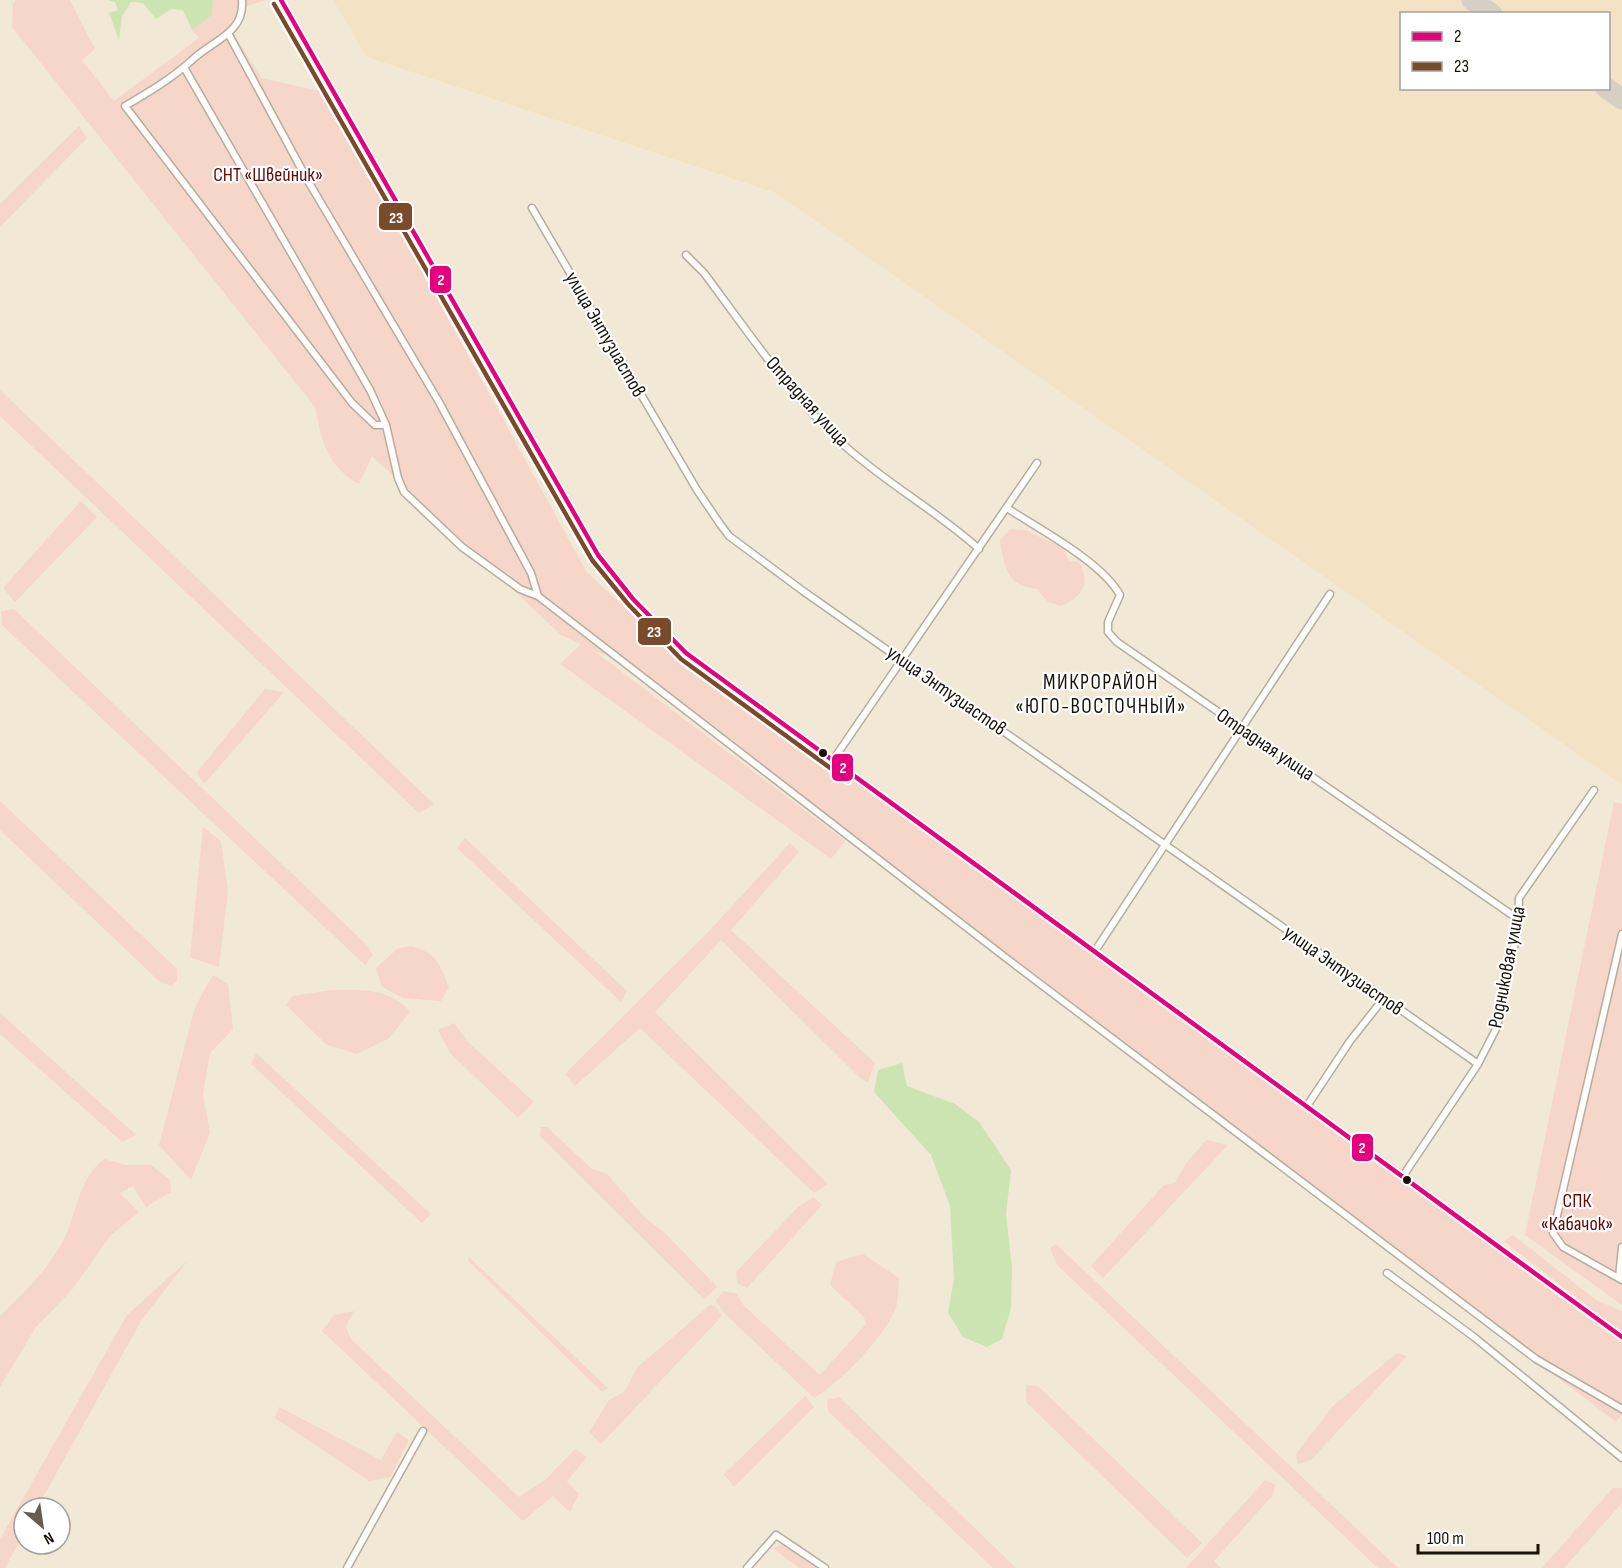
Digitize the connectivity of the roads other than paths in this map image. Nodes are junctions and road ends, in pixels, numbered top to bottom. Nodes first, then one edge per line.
1 (242, 0) edge
2 (281, 0) edge
3 (229, 35) junction
4 (185, 69) junction
5 (532, 208) dead end
6 (686, 255) dead end
7 (386, 425) junction
8 (1037, 463) dead end
9 (1007, 508) junction
10 (979, 549) junction
11 (1330, 594) dead end
12 (538, 596) junction
13 (901, 657) junction
14 (1241, 728) junction
15 (832, 760) junction
16 (1594, 790) dead end
17 (1165, 843) junction
18 (1518, 919) junction
19 (1622, 934) edge
20 (1095, 951) junction
21 (1384, 998) junction
22 (1478, 1064) junction
23 (1307, 1106) junction
24 (1403, 1176) junction
25 (1622, 1247) edge
26 (1387, 1273) dead end
27 (1620, 1279) edge
28 (1622, 1337) edge
29 (1622, 1409) edge
30 (423, 1431) dead end
31 (1622, 1458) edge
32 (347, 1568) edge
33 (747, 1568) edge
34 (825, 1568) edge

1 - 3 street
2 - 15 street
3 - 4 street
3 - 12 street
4 - 7 street
4 - 7 street
5 - 13 street, улица Энтузиастов
6 - 10 street, Отрадная улица
7 - 12 street
8 - 9 street
9 - 10 street
9 - 14 street, Отрадная улица
10 - 13 street
11 - 14 street
12 - 29 street
13 - 15 street
13 - 17 street, улица Энтузиастов
14 - 17 street
14 - 18 street, Отрадная улица
15 - 20 street
16 - 18 street, Родниковая улица
17 - 20 street
17 - 21 street, улица Энтузиастов
18 - 22 street, Родниковая улица
19 - 27 street
20 - 23 street
21 - 22 street, улица Энтузиастов
21 - 23 street
22 - 24 street, Родниковая улица
23 - 24 street
24 - 28 street
25 - 27 street
26 - 31 street
30 - 32 street
33 - 34 street

